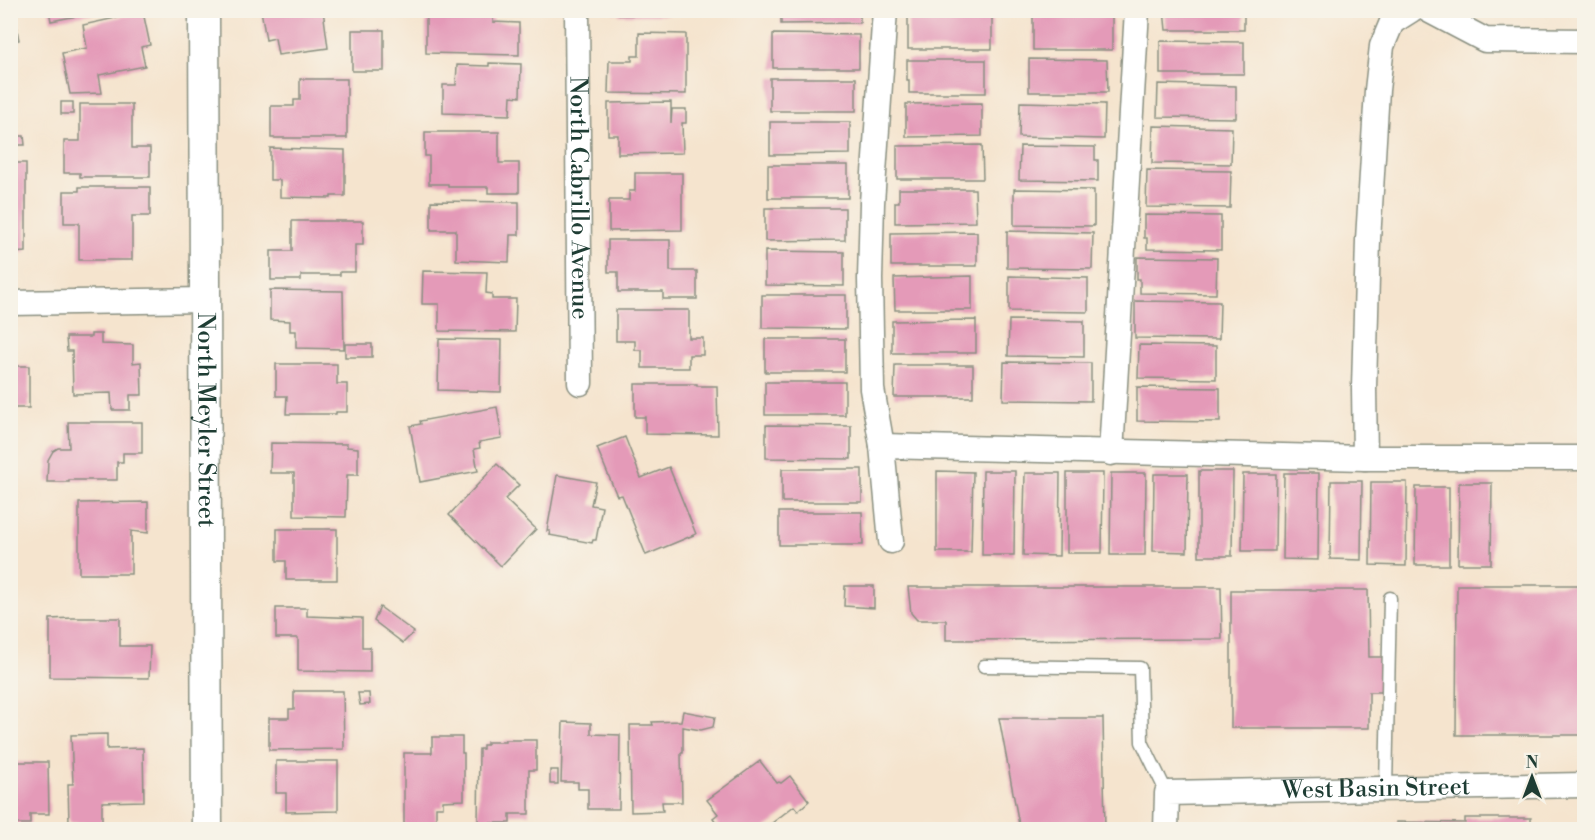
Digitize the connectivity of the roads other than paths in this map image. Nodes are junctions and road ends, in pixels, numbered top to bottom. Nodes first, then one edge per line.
1 (204, 10) edge
2 (578, 10) edge
3 (885, 10) edge
4 (1137, 10) edge
5 (1411, 10) edge
6 (1428, 10) edge
7 (1584, 41) edge
8 (206, 300) junction
9 (10, 303) edge
10 (580, 383) dead end
11 (882, 446) junction
12 (1111, 453) junction
13 (1365, 458) junction
14 (1584, 458) edge
15 (891, 541) dead end
16 (1390, 598) dead end
17 (984, 666) dead end
18 (1584, 785) edge
19 (1386, 788) junction
20 (1167, 793) junction
21 (207, 830) edge
22 (1166, 830) edge

1 - 8 street, North Meyler Street
2 - 10 street, North Cabrillo Avenue
3 - 11 street
4 - 12 street
5 - 13 street
6 - 7 street
8 - 9 street
8 - 21 street, North Meyler Street
11 - 12 street
11 - 15 street
12 - 13 street
13 - 14 street
16 - 19 lane
17 - 20 lane
18 - 19 street, West Basin Street
19 - 20 street, West Basin Street
20 - 22 street

